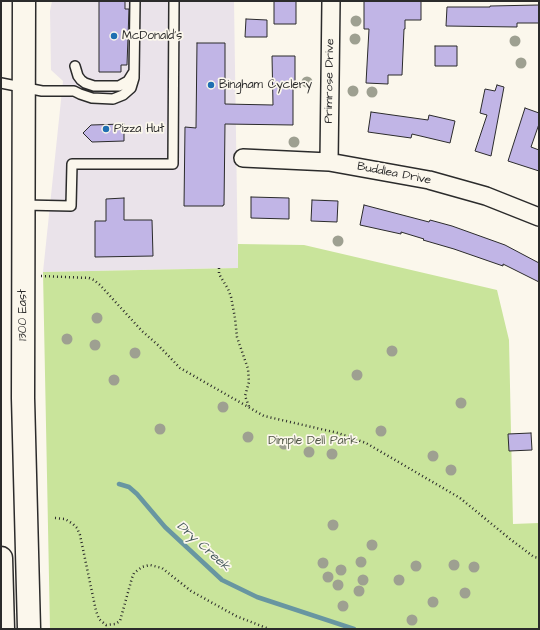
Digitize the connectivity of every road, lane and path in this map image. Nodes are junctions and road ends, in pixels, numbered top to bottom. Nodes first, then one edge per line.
1 (24, 1) edge
2 (135, 1) edge
3 (174, 1) edge
4 (331, 1) edge
5 (75, 66) dead end
6 (135, 66) junction
7 (1, 83) edge
8 (24, 87) junction
9 (243, 158) dead end
10 (329, 162) junction
11 (23, 205) junction
12 (539, 216) edge
13 (219, 268) dead end
14 (39, 276) dead end
15 (250, 409) junction
16 (55, 518) dead end
17 (1, 558) edge
18 (539, 558) edge
19 (4, 629) edge
20 (29, 629) edge
21 (269, 629) edge

1 - 8 main road, 1300 East
2 - 6 lane
3 - 11 lane
4 - 10 street, Primrose Drive
5 - 6 lane
6 - 8 lane
7 - 8 lane
8 - 11 main road, 1300 East
9 - 10 street, Buddlea Drive
10 - 12 street, Buddlea Drive
11 - 20 main road, 1300 East
13 - 15 path
14 - 15 path
15 - 18 path
16 - 21 path
17 - 19 main road

